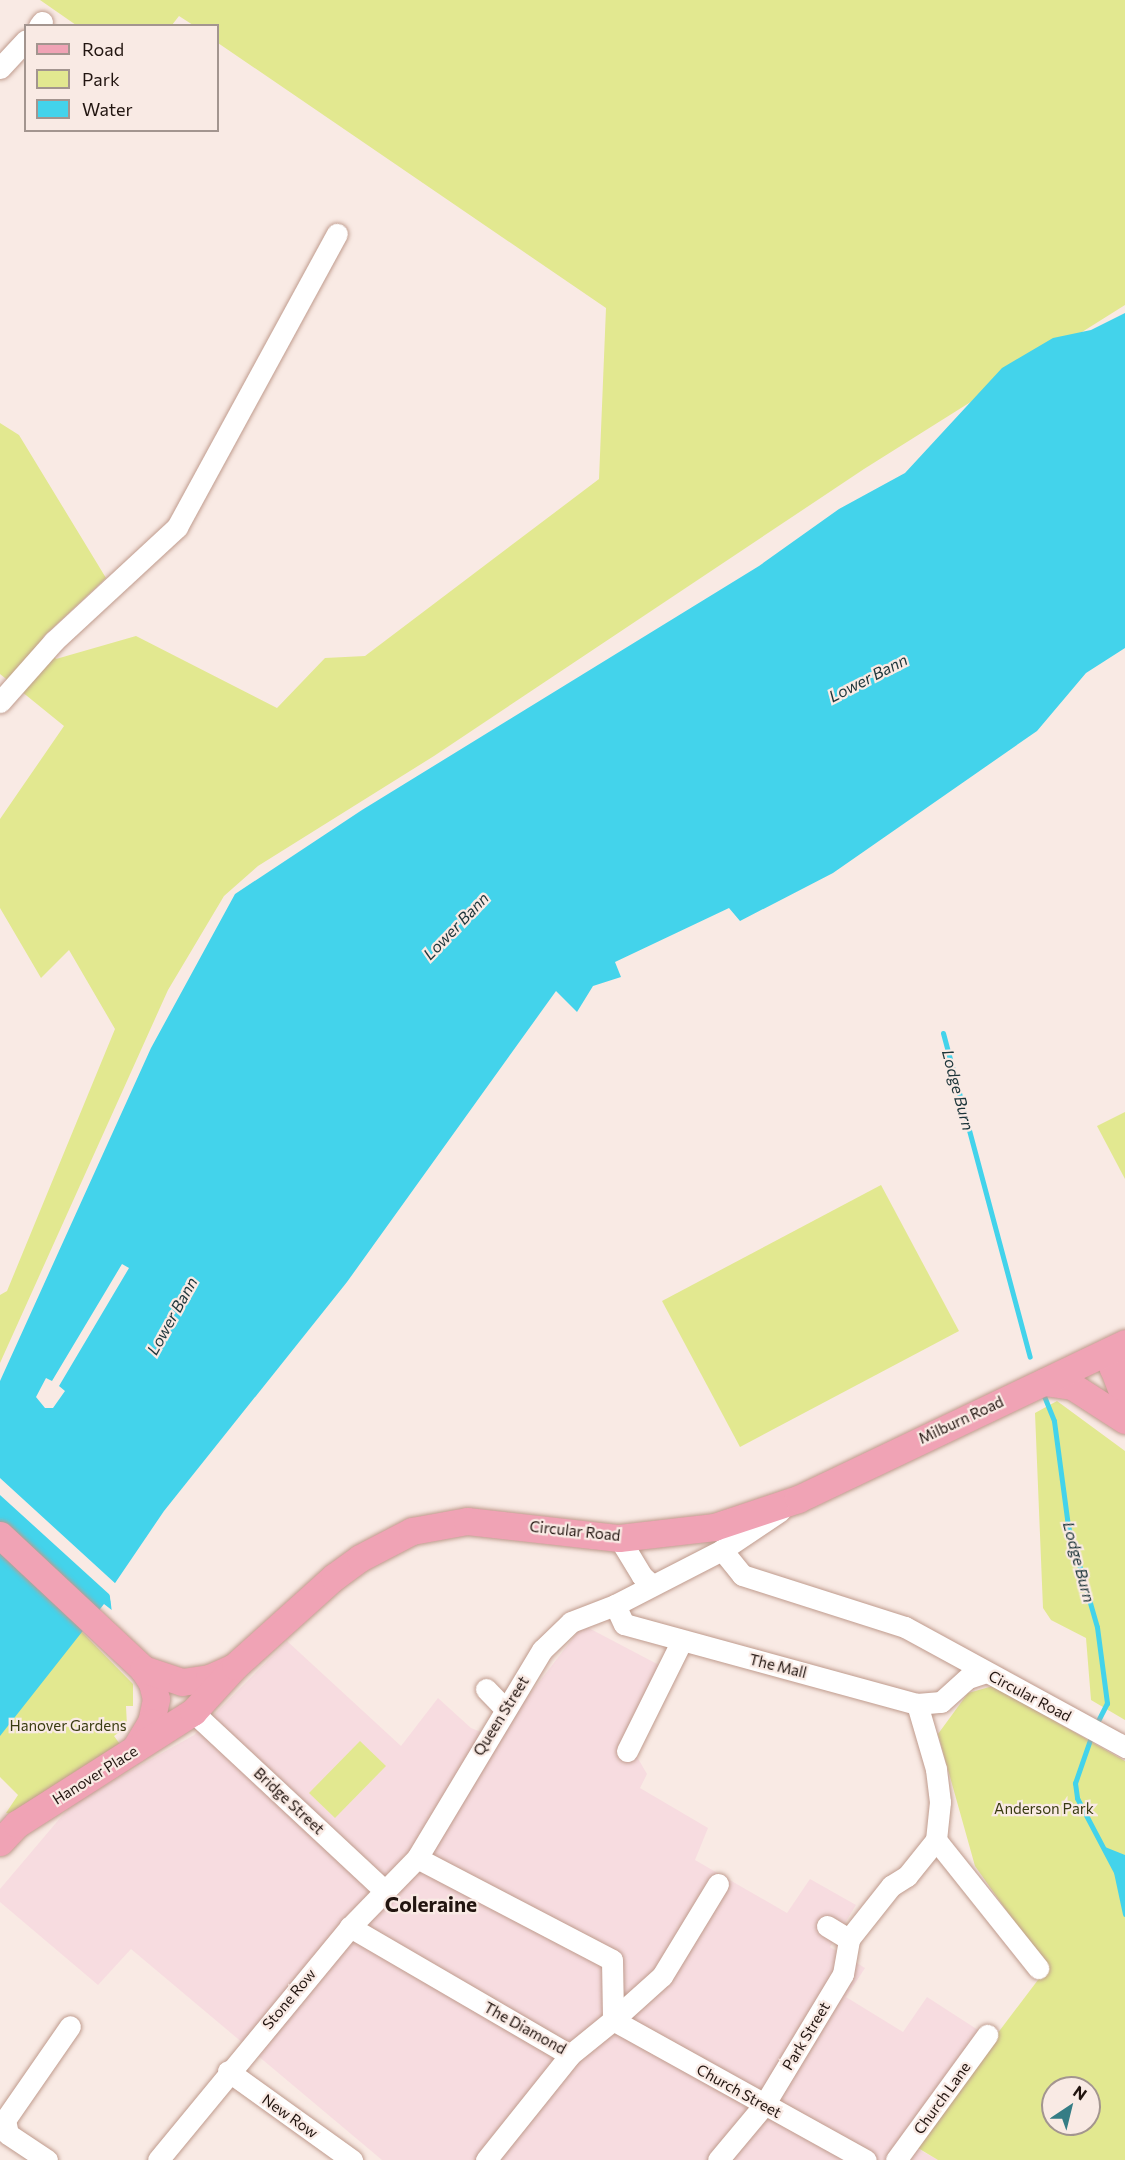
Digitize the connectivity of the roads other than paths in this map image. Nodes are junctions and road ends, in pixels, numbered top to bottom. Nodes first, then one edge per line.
1 (24, 42) edge
2 (0, 68) edge
3 (337, 234) dead end
4 (0, 702) edge
5 (1125, 1343) edge
6 (1036, 1386) junction
7 (1125, 1399) edge
8 (1125, 1420) edge
9 (798, 1499) junction
10 (0, 1535) edge
11 (619, 1538) junction
12 (722, 1550) junction
13 (652, 1585) junction
14 (615, 1605) junction
15 (681, 1642) junction
16 (235, 1666) junction
17 (143, 1669) junction
18 (986, 1672) junction
19 (486, 1689) dead end
20 (917, 1704) junction
21 (505, 1709) junction
22 (193, 1712) junction
23 (1125, 1747) edge
24 (627, 1751) dead end
25 (132, 1752) junction
26 (936, 1839) junction
27 (0, 1842) edge
28 (417, 1858) junction
29 (718, 1884) dead end
30 (385, 1891) junction
31 (827, 1926) dead end
32 (350, 1927) junction
33 (849, 1939) junction
34 (1038, 1968) dead end
35 (613, 2020) junction
36 (70, 2026) dead end
37 (987, 2035) dead end
38 (570, 2055) junction
39 (228, 2071) junction
40 (764, 2105) junction
41 (47, 2160) edge
42 (158, 2160) edge
43 (352, 2160) edge
44 (486, 2160) edge
45 (718, 2160) edge
46 (866, 2160) edge
47 (896, 2160) edge

1 - 2 street
3 - 4 street
5 - 6 main road, Milburn Road
5 - 7 main road
6 - 8 main road
6 - 9 main road, Milburn Road
9 - 11 main road, Circular Road
9 - 12 street
10 - 17 main road
11 - 13 street
11 - 16 main road, Circular Road
12 - 13 street
12 - 18 street, Circular Road
13 - 14 street
14 - 15 street, The Mall
14 - 21 street, Queen Street
15 - 20 street, The Mall
15 - 24 street
16 - 17 main road
16 - 22 main road, Circular Road
17 - 25 main road
18 - 20 street, The Mall
18 - 23 street, Circular Road
19 - 21 street
20 - 26 street
21 - 28 street, Queen Street
22 - 25 main road, Hanover Place
22 - 30 street, Bridge Street
25 - 27 main road, Hanover Place
26 - 33 street
26 - 34 street
28 - 30 street
28 - 35 street
29 - 35 street, The Diamond
30 - 32 street
31 - 33 street
32 - 38 street, The Diamond
32 - 39 street, Stone Row
33 - 40 street, Park Street
35 - 38 street, The Diamond
35 - 40 street, Church Street
36 - 41 street
37 - 47 street, Church Lane
38 - 44 street
39 - 42 street, Stone Row
39 - 43 street, New Row
40 - 45 street
40 - 46 street, Church Street

